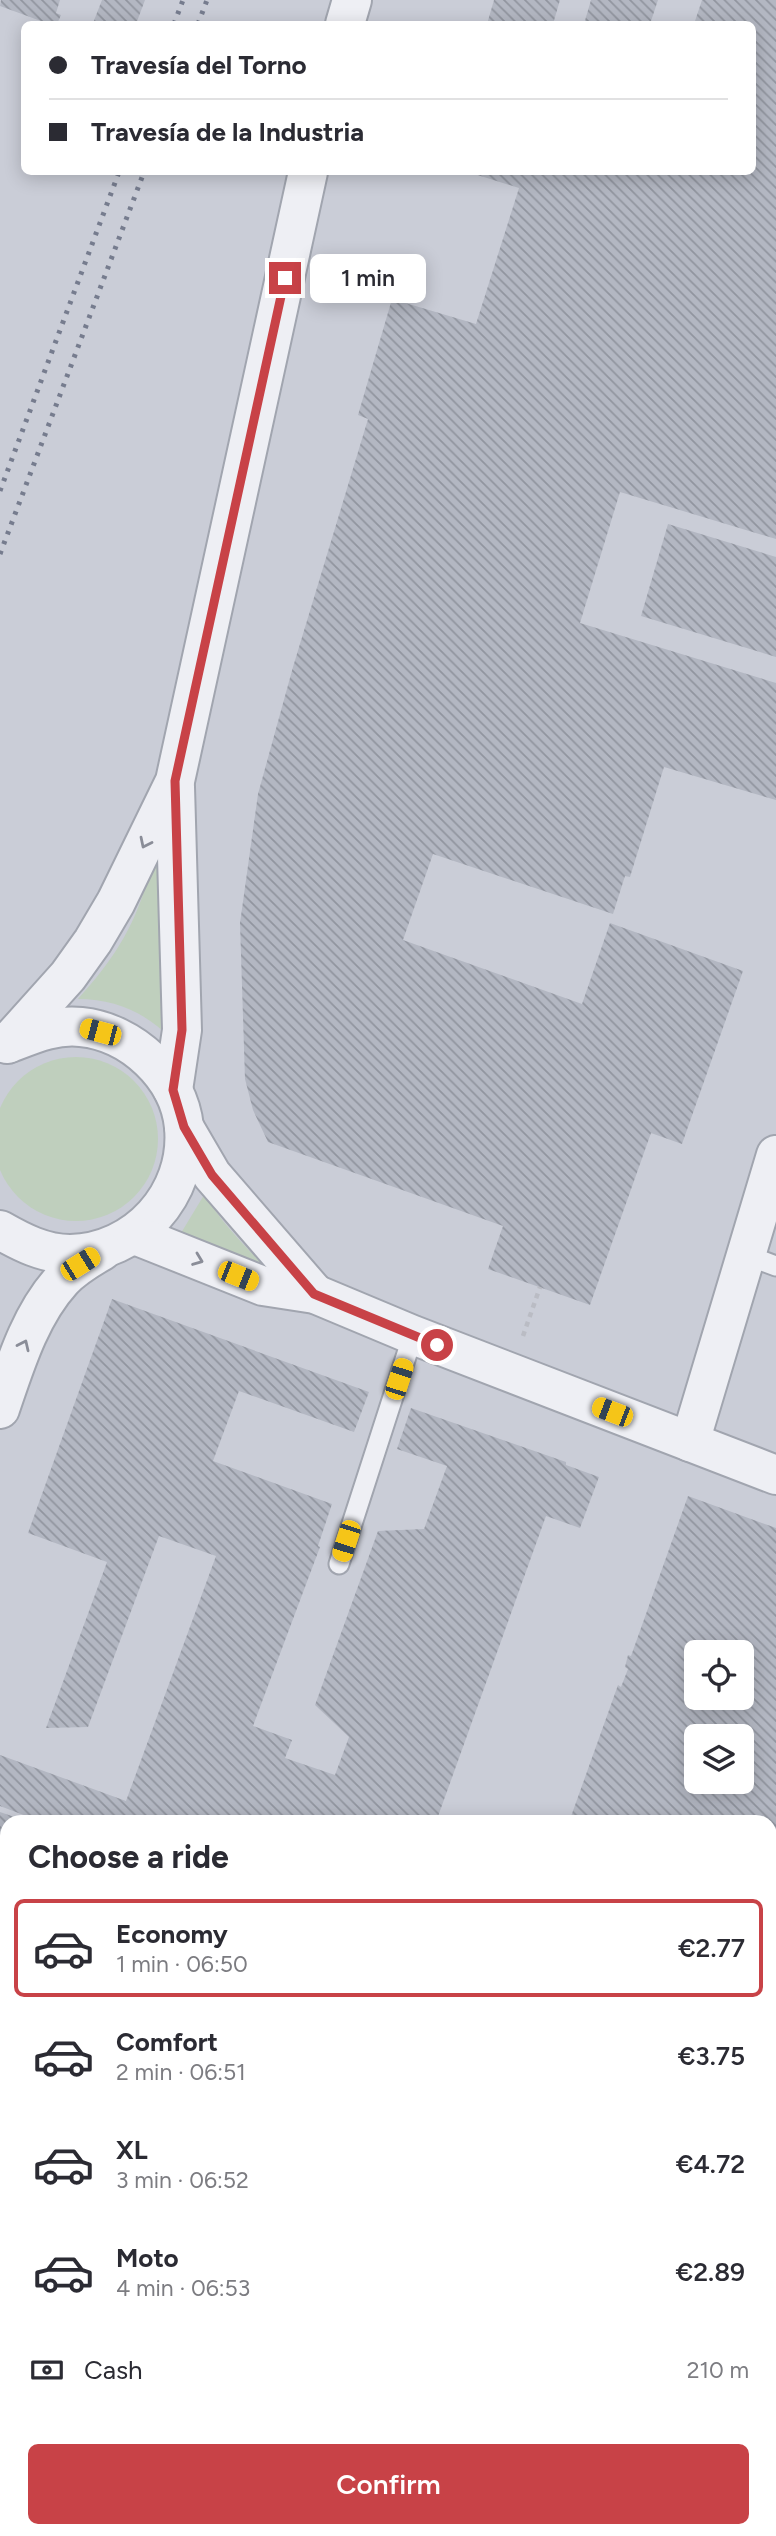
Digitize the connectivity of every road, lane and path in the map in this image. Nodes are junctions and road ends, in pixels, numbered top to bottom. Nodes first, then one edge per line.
1 (352, 0) edge
2 (346, 21) edge
3 (307, 175) edge
4 (175, 781) junction
5 (4, 1048) edge
6 (173, 1090) junction
7 (184, 1127) junction
8 (776, 1156) edge
9 (0, 1230) edge
10 (119, 1242) junction
11 (761, 1260) edge
12 (540, 1287) dead end
13 (314, 1294) junction
14 (413, 1335) junction
15 (510, 1372) junction
16 (0, 1409) edge
17 (690, 1442) junction
18 (776, 1475) edge
19 (339, 1564) dead end

1 - 2 street
3 - 4 street
4 -> 5 street
4 - 6 street
5 - 6 street
6 - 7 street
7 - 10 street
7 - 13 street
8 - 11 street
9 - 10 street
10 -> 13 street
16 -> 10 street
11 - 17 street
12 - 15 path
13 - 14 street
14 - 15 street
14 - 19 lane
15 - 17 street
17 - 18 street

